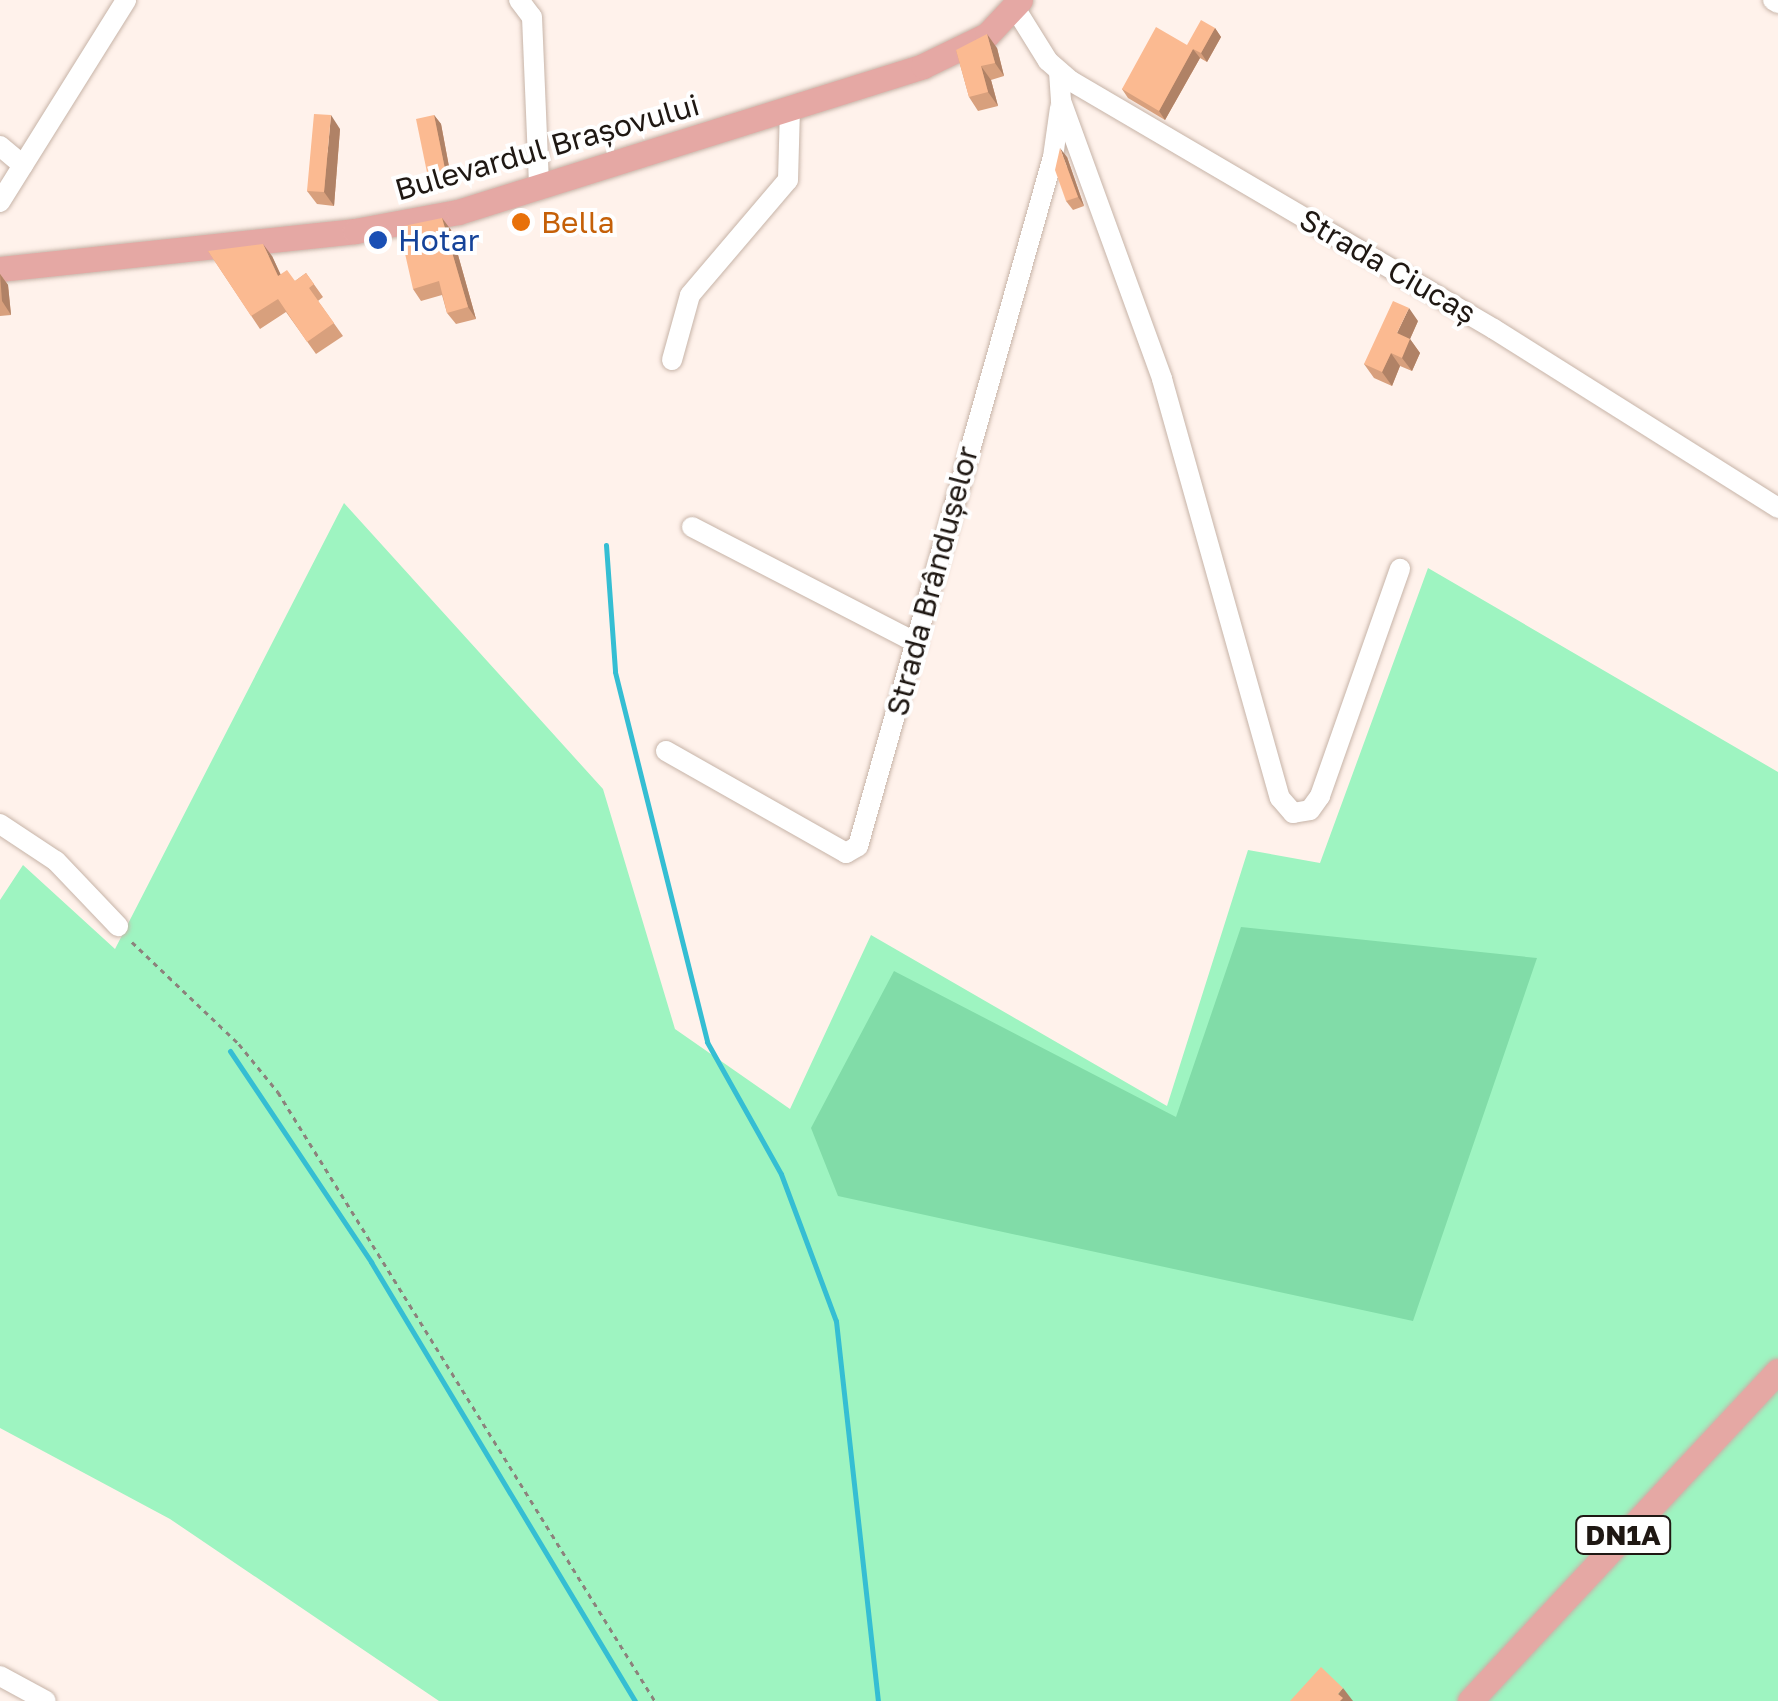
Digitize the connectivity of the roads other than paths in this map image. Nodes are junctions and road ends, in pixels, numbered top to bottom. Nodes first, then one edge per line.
1 (126, 0) edge
2 (1018, 4) edge
3 (530, 6) edge
4 (1059, 72) junction
5 (1061, 101) junction
6 (790, 110) junction
7 (0, 146) edge
8 (23, 164) junction
9 (539, 187) junction
10 (0, 202) edge
11 (0, 269) edge
12 (672, 360) dead end
13 (1778, 508) edge
14 (692, 526) dead end
15 (1400, 568) dead end
16 (917, 643) junction
17 (666, 751) dead end
18 (0, 824) edge
19 (118, 926) road end
20 (1778, 1371) edge
21 (0, 1676) edge
22 (46, 1701) edge
23 (1470, 1701) edge

1 - 8 street
2 - 4 street, Strada Ciucaș
2 - 6 main road, Bulevardul Brașovului
3 - 9 street
4 - 5 street, Strada Brândușelor
4 - 13 street, Strada Ciucaș
5 - 15 street, Strada Brândușelor
5 - 16 street, Strada Brândușelor
6 - 9 main road, Bulevardul Brașovului
6 - 12 street
7 - 8 street
8 - 10 street
9 - 11 main road, Bulevardul Brașovului
14 - 16 street
16 - 17 street, Strada Brândușelor
18 - 19 street
20 - 23 main road, DN1A
21 - 22 street

